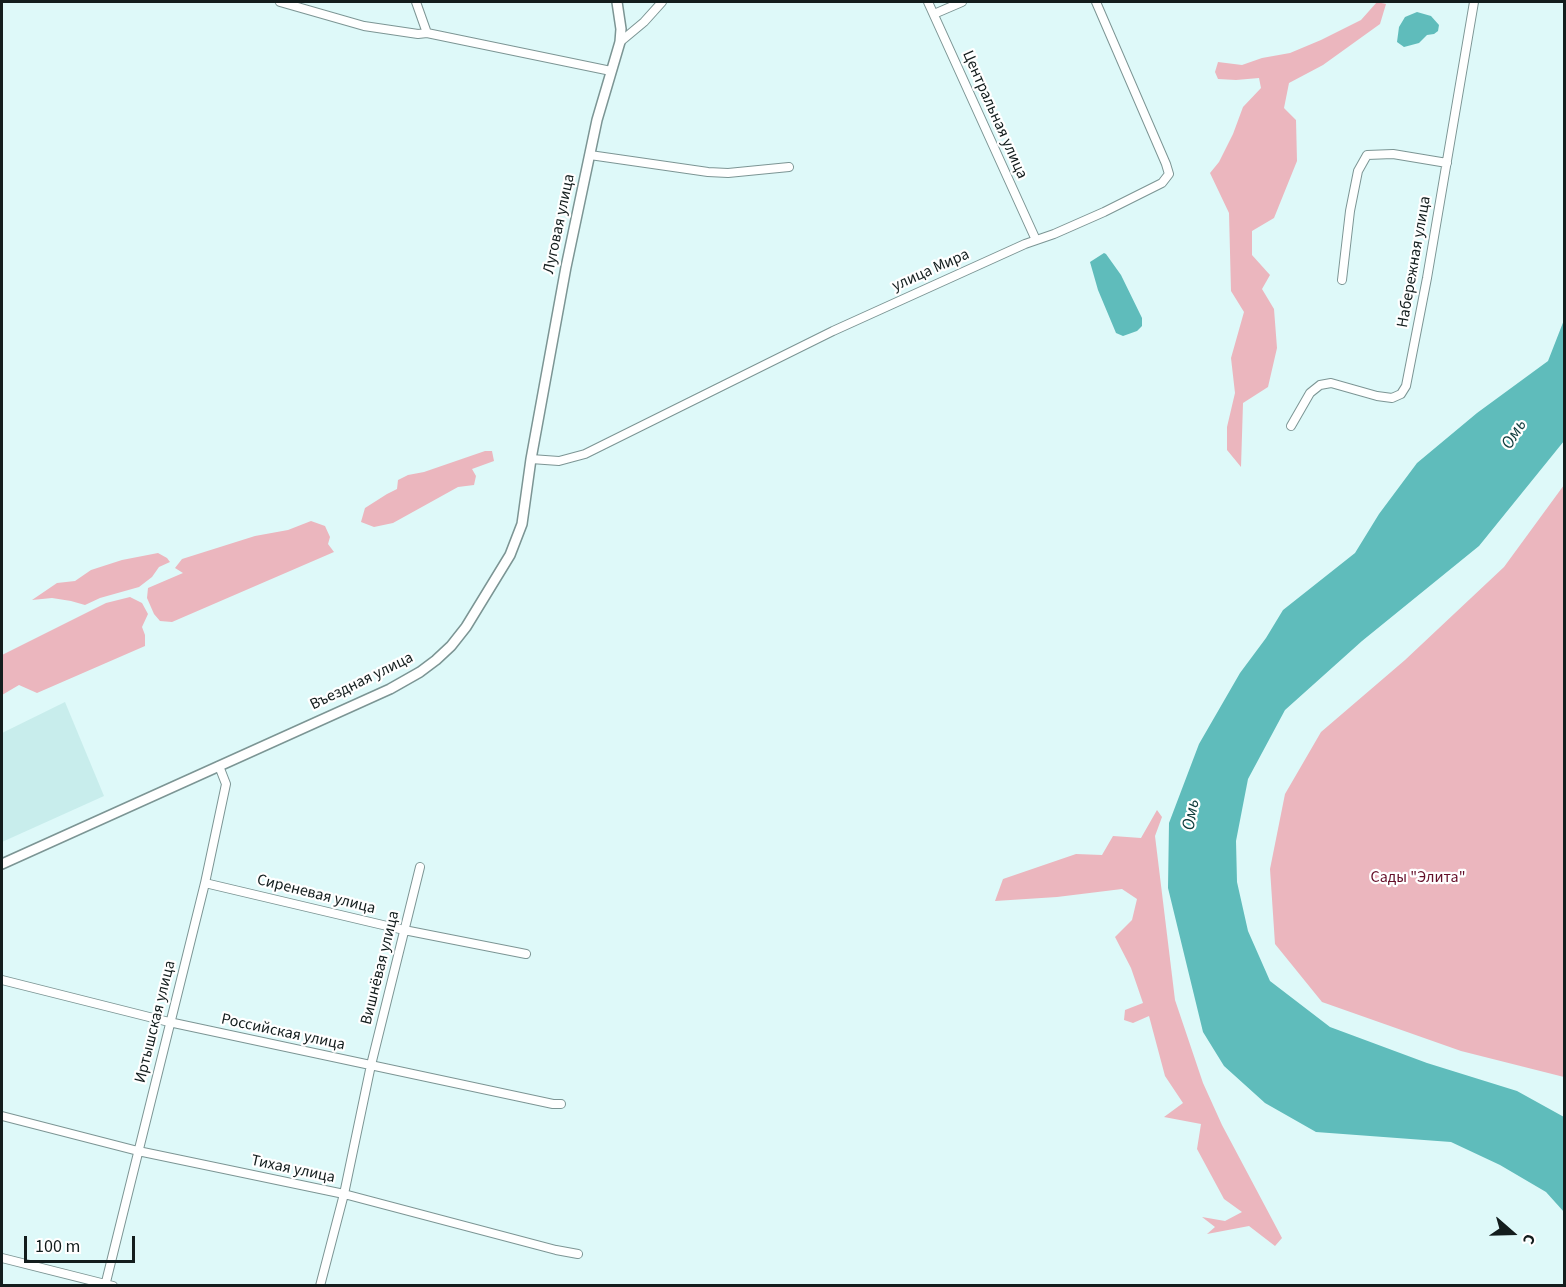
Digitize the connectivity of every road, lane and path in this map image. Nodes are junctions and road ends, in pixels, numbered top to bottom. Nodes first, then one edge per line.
1 (280, 2) edge
2 (416, 2) edge
3 (617, 2) edge
4 (662, 2) edge
5 (928, 2) edge
6 (962, 2) edge
7 (1096, 2) edge
8 (1474, 2) edge
9 (934, 14) junction
10 (428, 33) junction
11 (620, 42) junction
12 (611, 71) junction
13 (590, 155) junction
14 (1447, 163) junction
15 (789, 167) dead end
16 (1036, 240) junction
17 (1342, 280) dead end
18 (1291, 426) dead end
19 (531, 457) junction
20 (219, 766) junction
21 (2, 864) edge
22 (420, 867) dead end
23 (205, 883) junction
24 (404, 930) junction
25 (526, 954) dead end
26 (2, 980) edge
27 (169, 1022) junction
28 (371, 1065) junction
29 (561, 1104) dead end
30 (2, 1116) edge
31 (138, 1151) junction
32 (344, 1194) junction
33 (578, 1254) dead end
34 (2, 1258) edge
35 (107, 1285) edge
36 (320, 1286) edge

1 - 10 street
2 - 10 street
3 - 11 street, Луговая улица
4 - 11 street
5 - 9 street, Центральная улица
6 - 9 street
7 - 16 street, улица Мира
8 - 14 street, Набережная улица
9 - 16 street, Центральная улица
10 - 12 street
11 - 12 street, Луговая улица
12 - 13 street, Луговая улица
13 - 15 street
13 - 19 street, Луговая улица
14 - 17 street
14 - 18 street, Набережная улица
16 - 19 street, улица Мира
19 - 20 street, Въездная улица
20 - 21 street, Въездная улица
20 - 23 street, Иртышская улица
22 - 24 street, Вишнёвая улица
23 - 24 street, Сиреневая улица
23 - 27 street, Иртышская улица
24 - 25 street, Сиреневая улица
24 - 28 street, Вишнёвая улица
26 - 27 street, Российская улица
27 - 28 street, Российская улица
27 - 31 street, Иртышская улица
28 - 29 street, Российская улица
28 - 32 street, Вишнёвая улица
30 - 31 street, Тихая улица
31 - 32 street, Тихая улица
31 - 35 street, Иртышская улица
32 - 33 street, Тихая улица
32 - 36 street, Вишнёвая улица
34 - 35 street

